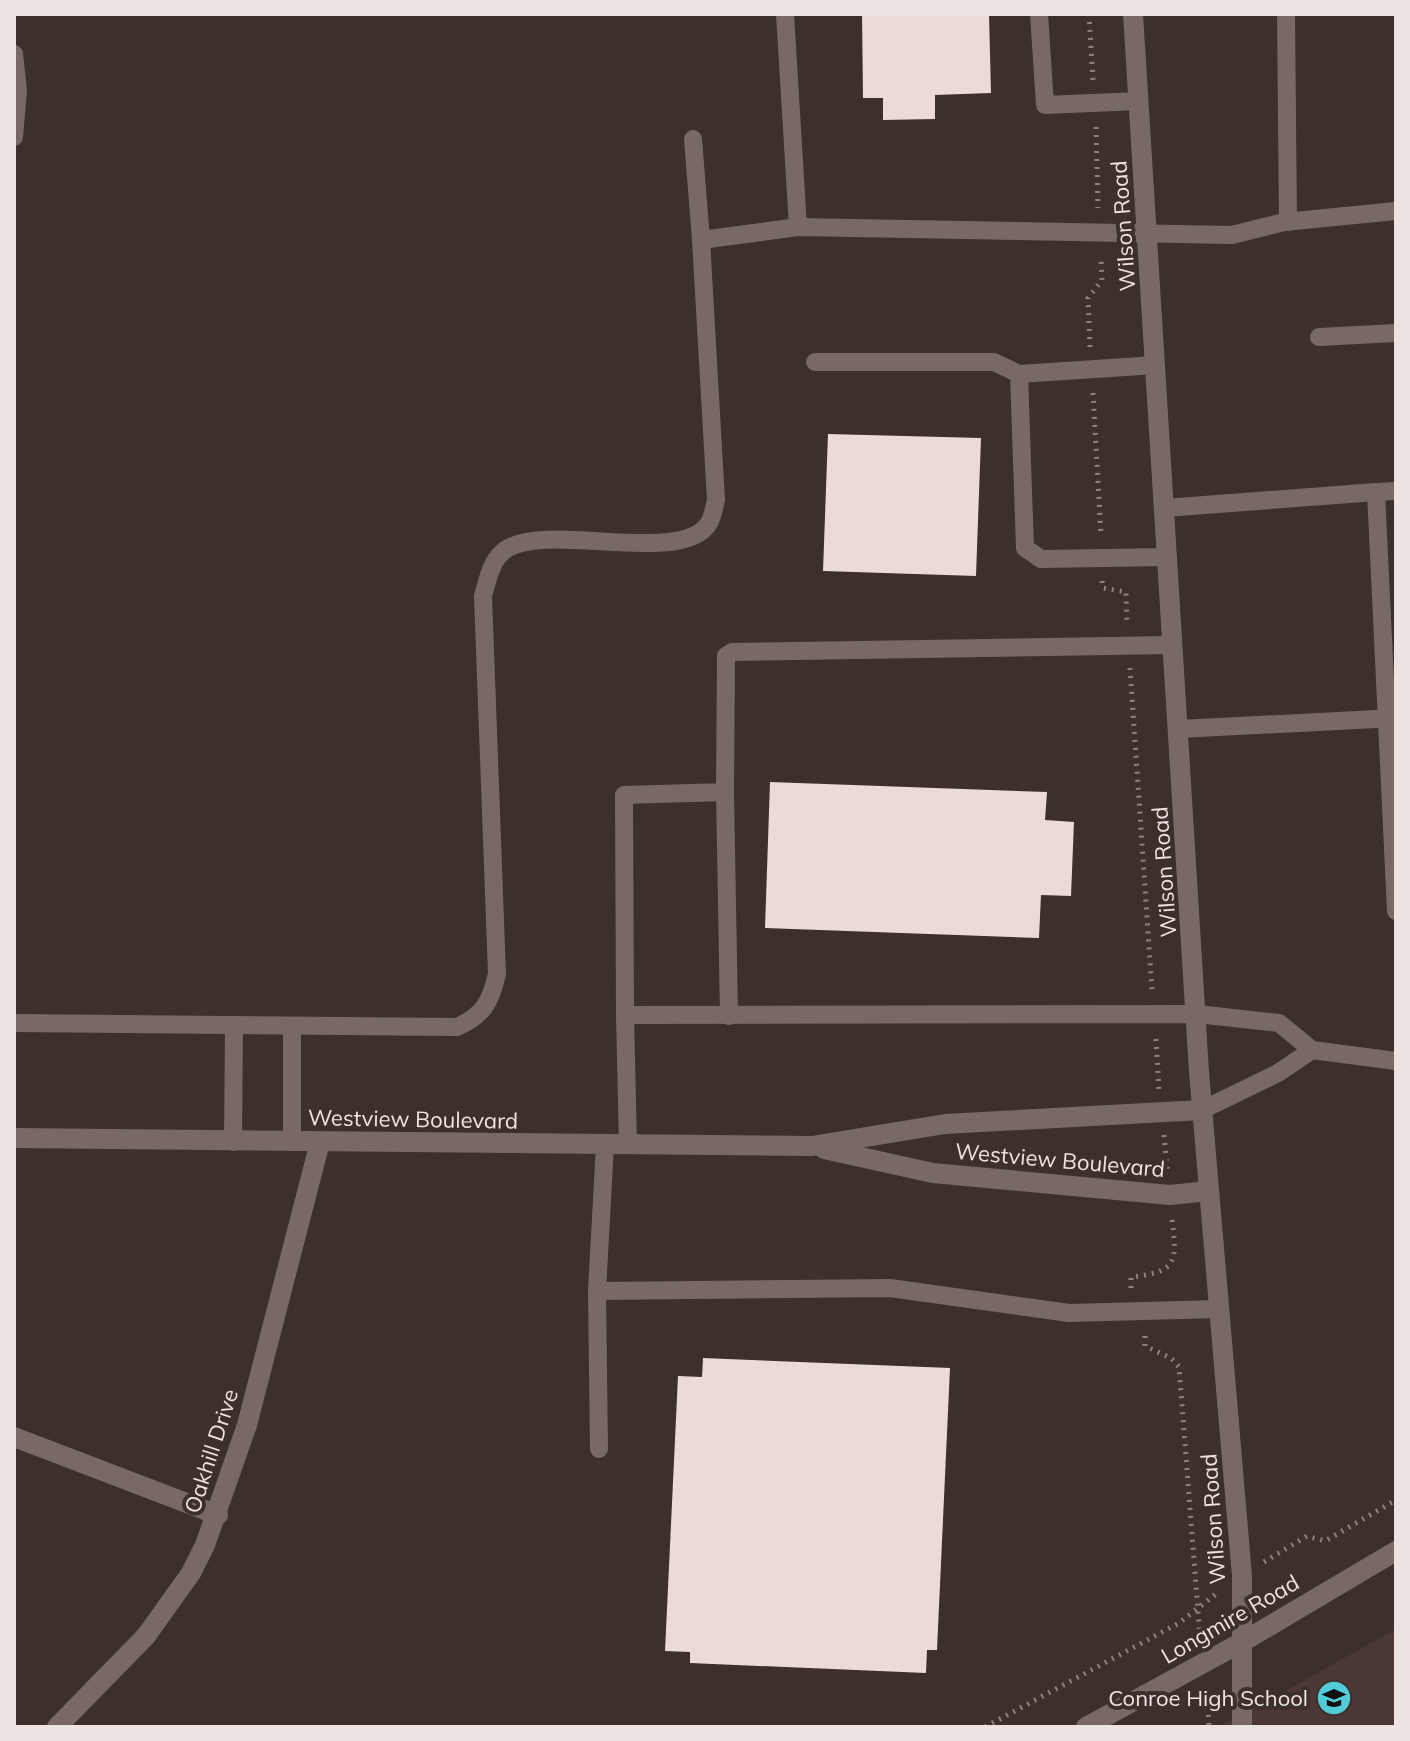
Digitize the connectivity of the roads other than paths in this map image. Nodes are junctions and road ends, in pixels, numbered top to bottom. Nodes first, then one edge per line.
1 (785, 14) edge
2 (1039, 14) edge
3 (1133, 14) edge
4 (1286, 14) edge
5 (14, 54) edge
6 (1139, 101) junction
7 (14, 137) edge
8 (693, 139) dead end
9 (1396, 211) edge
10 (1288, 222) junction
11 (798, 227) junction
12 (1147, 236) junction
13 (701, 240) junction
14 (1396, 333) edge
15 (1319, 337) dead end
16 (815, 362) dead end
17 (1156, 365) junction
18 (1019, 374) junction
19 (1396, 491) edge
20 (1376, 492) junction
21 (1165, 508) junction
22 (1168, 557) junction
23 (1173, 645) junction
24 (1391, 718) edge
25 (1179, 729) junction
26 (725, 792) junction
27 (1396, 911) edge
28 (1197, 1014) junction
29 (625, 1015) junction
30 (729, 1016) junction
31 (14, 1023) edge
32 (234, 1027) junction
33 (292, 1027) junction
34 (1312, 1050) junction
35 (1396, 1061) edge
36 (1202, 1110) junction
37 (14, 1138) edge
38 (233, 1142) junction
39 (292, 1142) junction
40 (320, 1142) junction
41 (605, 1145) junction
42 (628, 1145) junction
43 (812, 1146) junction
44 (1209, 1191) junction
45 (597, 1291) junction
46 (1219, 1309) junction
47 (14, 1437) edge
48 (599, 1449) dead end
49 (218, 1515) junction
50 (1396, 1551) edge
51 (1244, 1641) junction
52 (57, 1727) edge
53 (1086, 1727) edge
54 (1242, 1727) edge

1 - 11 lane
2 - 6 lane
3 - 6 street, Wilson Road
4 - 10 lane
5 - 7 lane
6 - 12 street, Wilson Road
8 - 13 lane
9 - 10 lane
10 - 12 lane
11 - 12 lane
11 - 13 lane
12 - 17 street, Wilson Road
13 - 33 lane
14 - 15 lane
16 - 18 lane
17 - 18 lane
17 - 21 street, Wilson Road
18 - 22 lane
19 - 20 lane
20 - 21 lane
20 - 24 lane
21 - 22 street, Wilson Road
22 - 23 street, Wilson Road
23 - 25 street, Wilson Road
23 - 26 lane
24 - 25 lane
24 - 27 lane
25 - 28 street, Wilson Road
26 - 29 lane
26 - 30 lane
28 - 30 lane
28 - 34 lane
28 - 36 street, Wilson Road
29 - 30 lane
29 - 42 lane
31 - 32 lane
32 - 33 lane
32 - 38 lane
33 - 39 lane
34 - 35 lane
34 - 36 lane
36 - 43 street, Westview Boulevard
36 - 44 street, Wilson Road
37 - 38 street, Westview Boulevard
38 - 39 street, Westview Boulevard
39 - 40 street, Westview Boulevard
40 - 41 street, Westview Boulevard
40 - 49 street, Oakhill Drive
41 - 42 street, Westview Boulevard
41 - 45 lane
42 - 43 street, Westview Boulevard
43 - 44 street, Westview Boulevard
44 - 46 street, Wilson Road
45 - 46 lane
45 - 48 lane
46 - 51 street, Wilson Road
47 - 49 street
49 - 52 street, Oakhill Drive
50 - 51 street, Longmire Road
51 - 53 street, Longmire Road
51 - 54 street, Wilson Road

